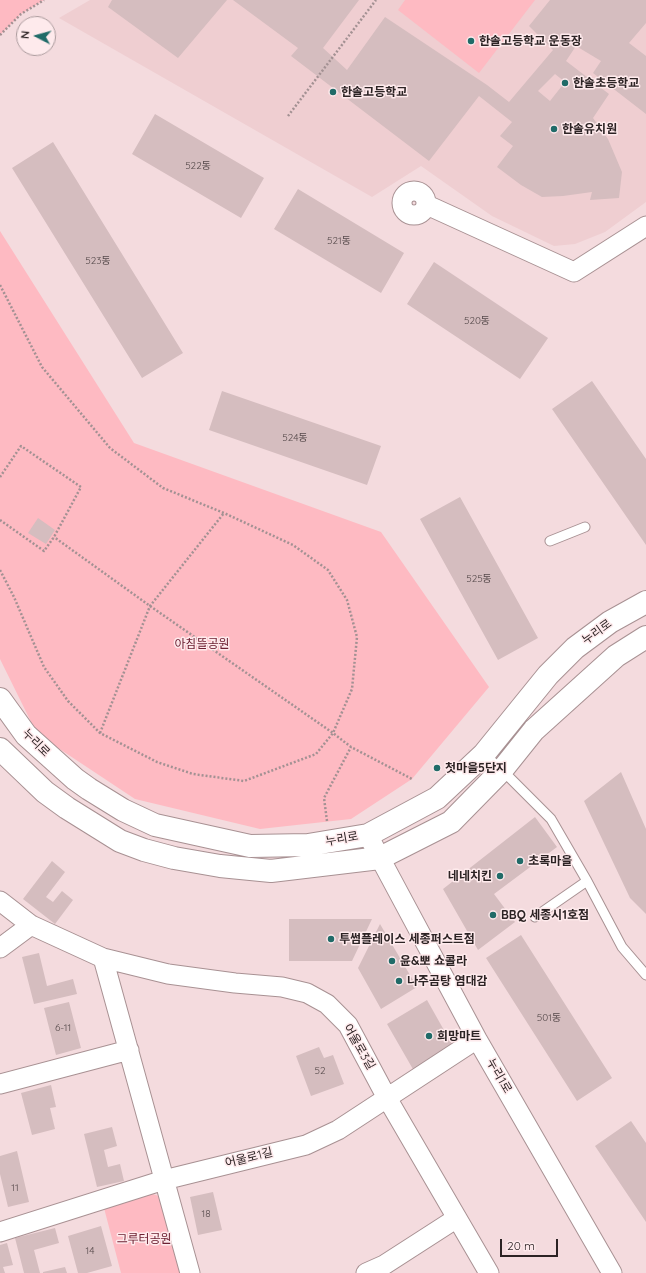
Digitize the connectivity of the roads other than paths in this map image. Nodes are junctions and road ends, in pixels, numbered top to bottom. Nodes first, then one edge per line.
1 (426, 205) dead end
2 (646, 226) edge
3 (584, 527) dead end
4 (550, 541) dead end
5 (646, 602) edge
6 (646, 638) edge
7 (0, 699) edge
8 (0, 749) edge
9 (484, 754) junction
10 (502, 770) junction
11 (368, 835) junction
12 (380, 858) junction
13 (587, 880) junction
14 (0, 901) edge
15 (535, 917) dead end
16 (31, 925) junction
17 (0, 948) edge
18 (103, 958) junction
19 (646, 975) edge
20 (477, 1039) junction
21 (129, 1050) junction
22 (0, 1084) edge
23 (387, 1098) junction
24 (164, 1180) junction
25 (457, 1218) junction
26 (0, 1232) edge
27 (190, 1273) edge
28 (366, 1273) edge
29 (489, 1273) edge
30 (612, 1273) edge

1 - 2 street
3 - 4 lane
5 - 9 street, 누리로
6 - 10 street, 누리로
7 - 11 street, 누리로
8 - 12 street, 누리로
9 - 10 lane
9 - 11 street, 누리로
10 - 12 street, 누리로
10 - 13 lane
11 - 12 street, 누리1로
12 - 20 street, 누리1로
13 - 15 lane
13 - 19 lane
14 - 16 street, 어울로3길
16 - 17 street
16 - 18 street, 어울로3길
18 - 21 street
18 - 23 street, 어울로3길
20 - 23 street, 어울로1길
20 - 30 street, 누리1로
21 - 22 street
21 - 24 street
23 - 24 street, 어울로1길
23 - 25 street, 어울로3길
24 - 26 street, 어울로1길
24 - 27 street
25 - 28 street
25 - 29 street, 어울로3길

